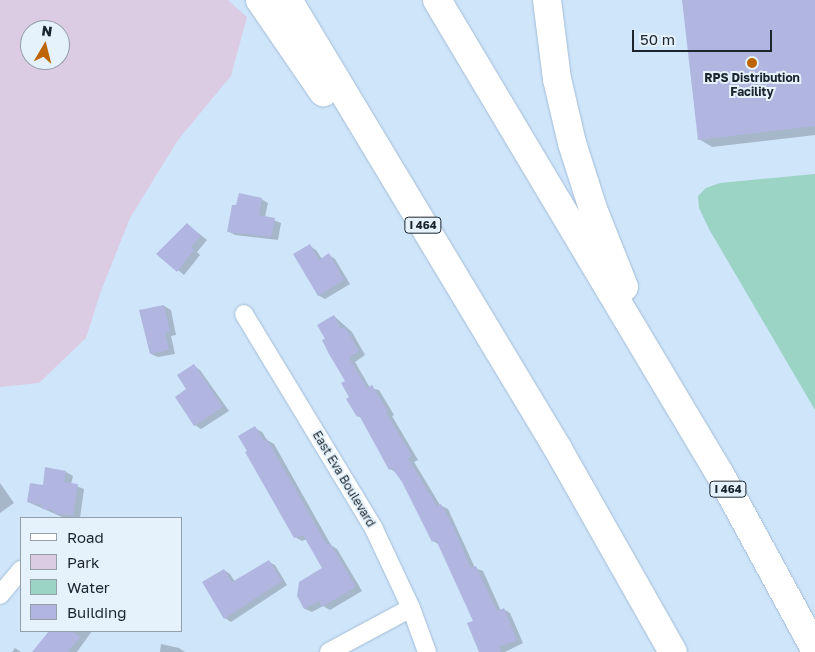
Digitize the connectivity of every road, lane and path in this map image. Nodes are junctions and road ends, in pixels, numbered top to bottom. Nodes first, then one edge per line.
1 (260, 0) edge
2 (288, 0) edge
3 (437, 0) edge
4 (546, 0) edge
5 (244, 314) dead end
6 (652, 358) junction
7 (558, 449) junction
8 (20, 571) edge
9 (0, 595) edge
10 (411, 608) junction
11 (815, 649) edge
12 (329, 652) edge
13 (426, 652) edge
14 (673, 652) edge

1 - 7 highway
2 - 7 highway, I 464
3 - 6 highway, I 464
4 - 6 highway
5 - 10 street, East Eva Boulevard
6 - 11 highway, I 464
7 - 14 highway, I 464
8 - 9 street
10 - 12 street
10 - 13 street, East Eva Boulevard

